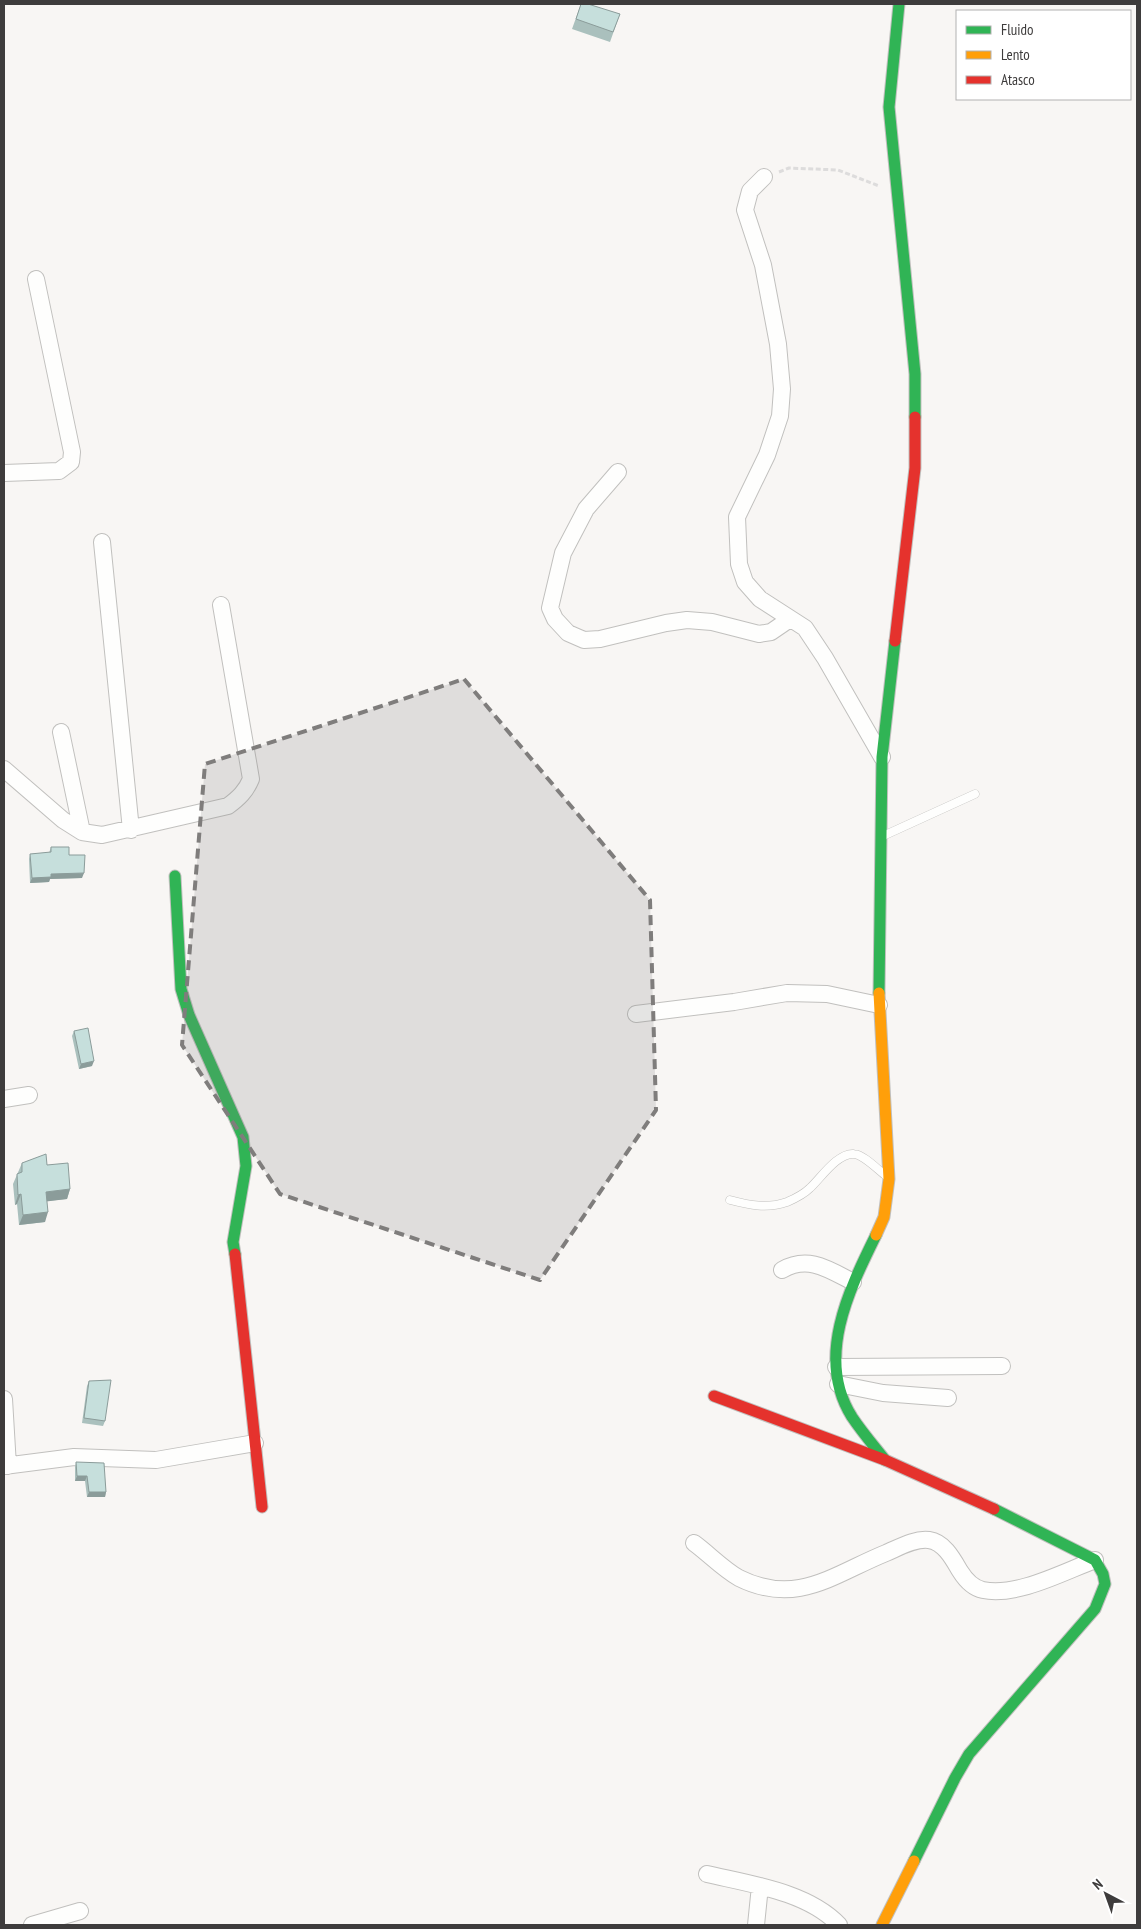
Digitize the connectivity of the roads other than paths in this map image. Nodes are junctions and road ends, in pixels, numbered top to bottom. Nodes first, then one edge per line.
1 (899, 4) edge
2 (764, 177) road end
3 (36, 278) dead end
4 (4, 472) edge
5 (618, 472) dead end
6 (102, 542) dead end
7 (221, 605) dead end
8 (790, 619) junction
9 (61, 732) dead end
10 (882, 757) junction
11 (4, 769) edge
12 (975, 794) dead end
13 (131, 830) junction
14 (82, 832) junction
15 (881, 836) junction
16 (175, 876) dead end
17 (879, 1005) junction
18 (636, 1014) dead end
19 (29, 1095) dead end
20 (4, 1098) edge
21 (889, 1179) junction
22 (730, 1200) dead end
23 (782, 1270) dead end
24 (853, 1282) junction
25 (1002, 1366) dead end
26 (836, 1367) junction
27 (838, 1384) junction
28 (714, 1396) dead end
29 (948, 1398) dead end
30 (4, 1399) edge
31 (255, 1443) junction
32 (885, 1460) junction
33 (6, 1466) edge
34 (262, 1507) dead end
35 (694, 1543) dead end
36 (1095, 1560) junction
37 (707, 1874) dead end
38 (760, 1886) junction
39 (80, 1911) dead end
40 (32, 1925) edge
41 (756, 1925) edge
42 (839, 1925) edge
43 (882, 1925) edge

1 - 10 street
2 - 8 street
3 - 4 street
5 - 8 street
6 - 13 street
7 - 13 street
8 - 10 street
9 - 14 street
10 - 15 street
11 - 14 street
12 - 15 lane
13 - 14 street
15 - 17 street
16 - 31 street
17 - 18 street
17 - 21 street
19 - 20 street
21 - 22 lane
21 - 24 street
23 - 24 street
24 - 26 street
25 - 26 street
26 - 27 street
27 - 29 street
27 - 32 street
28 - 32 street
30 - 33 street
31 - 33 street
31 - 34 street
32 - 36 street
35 - 36 street
36 - 43 street
37 - 38 street
38 - 41 street
38 - 42 street
39 - 40 street

